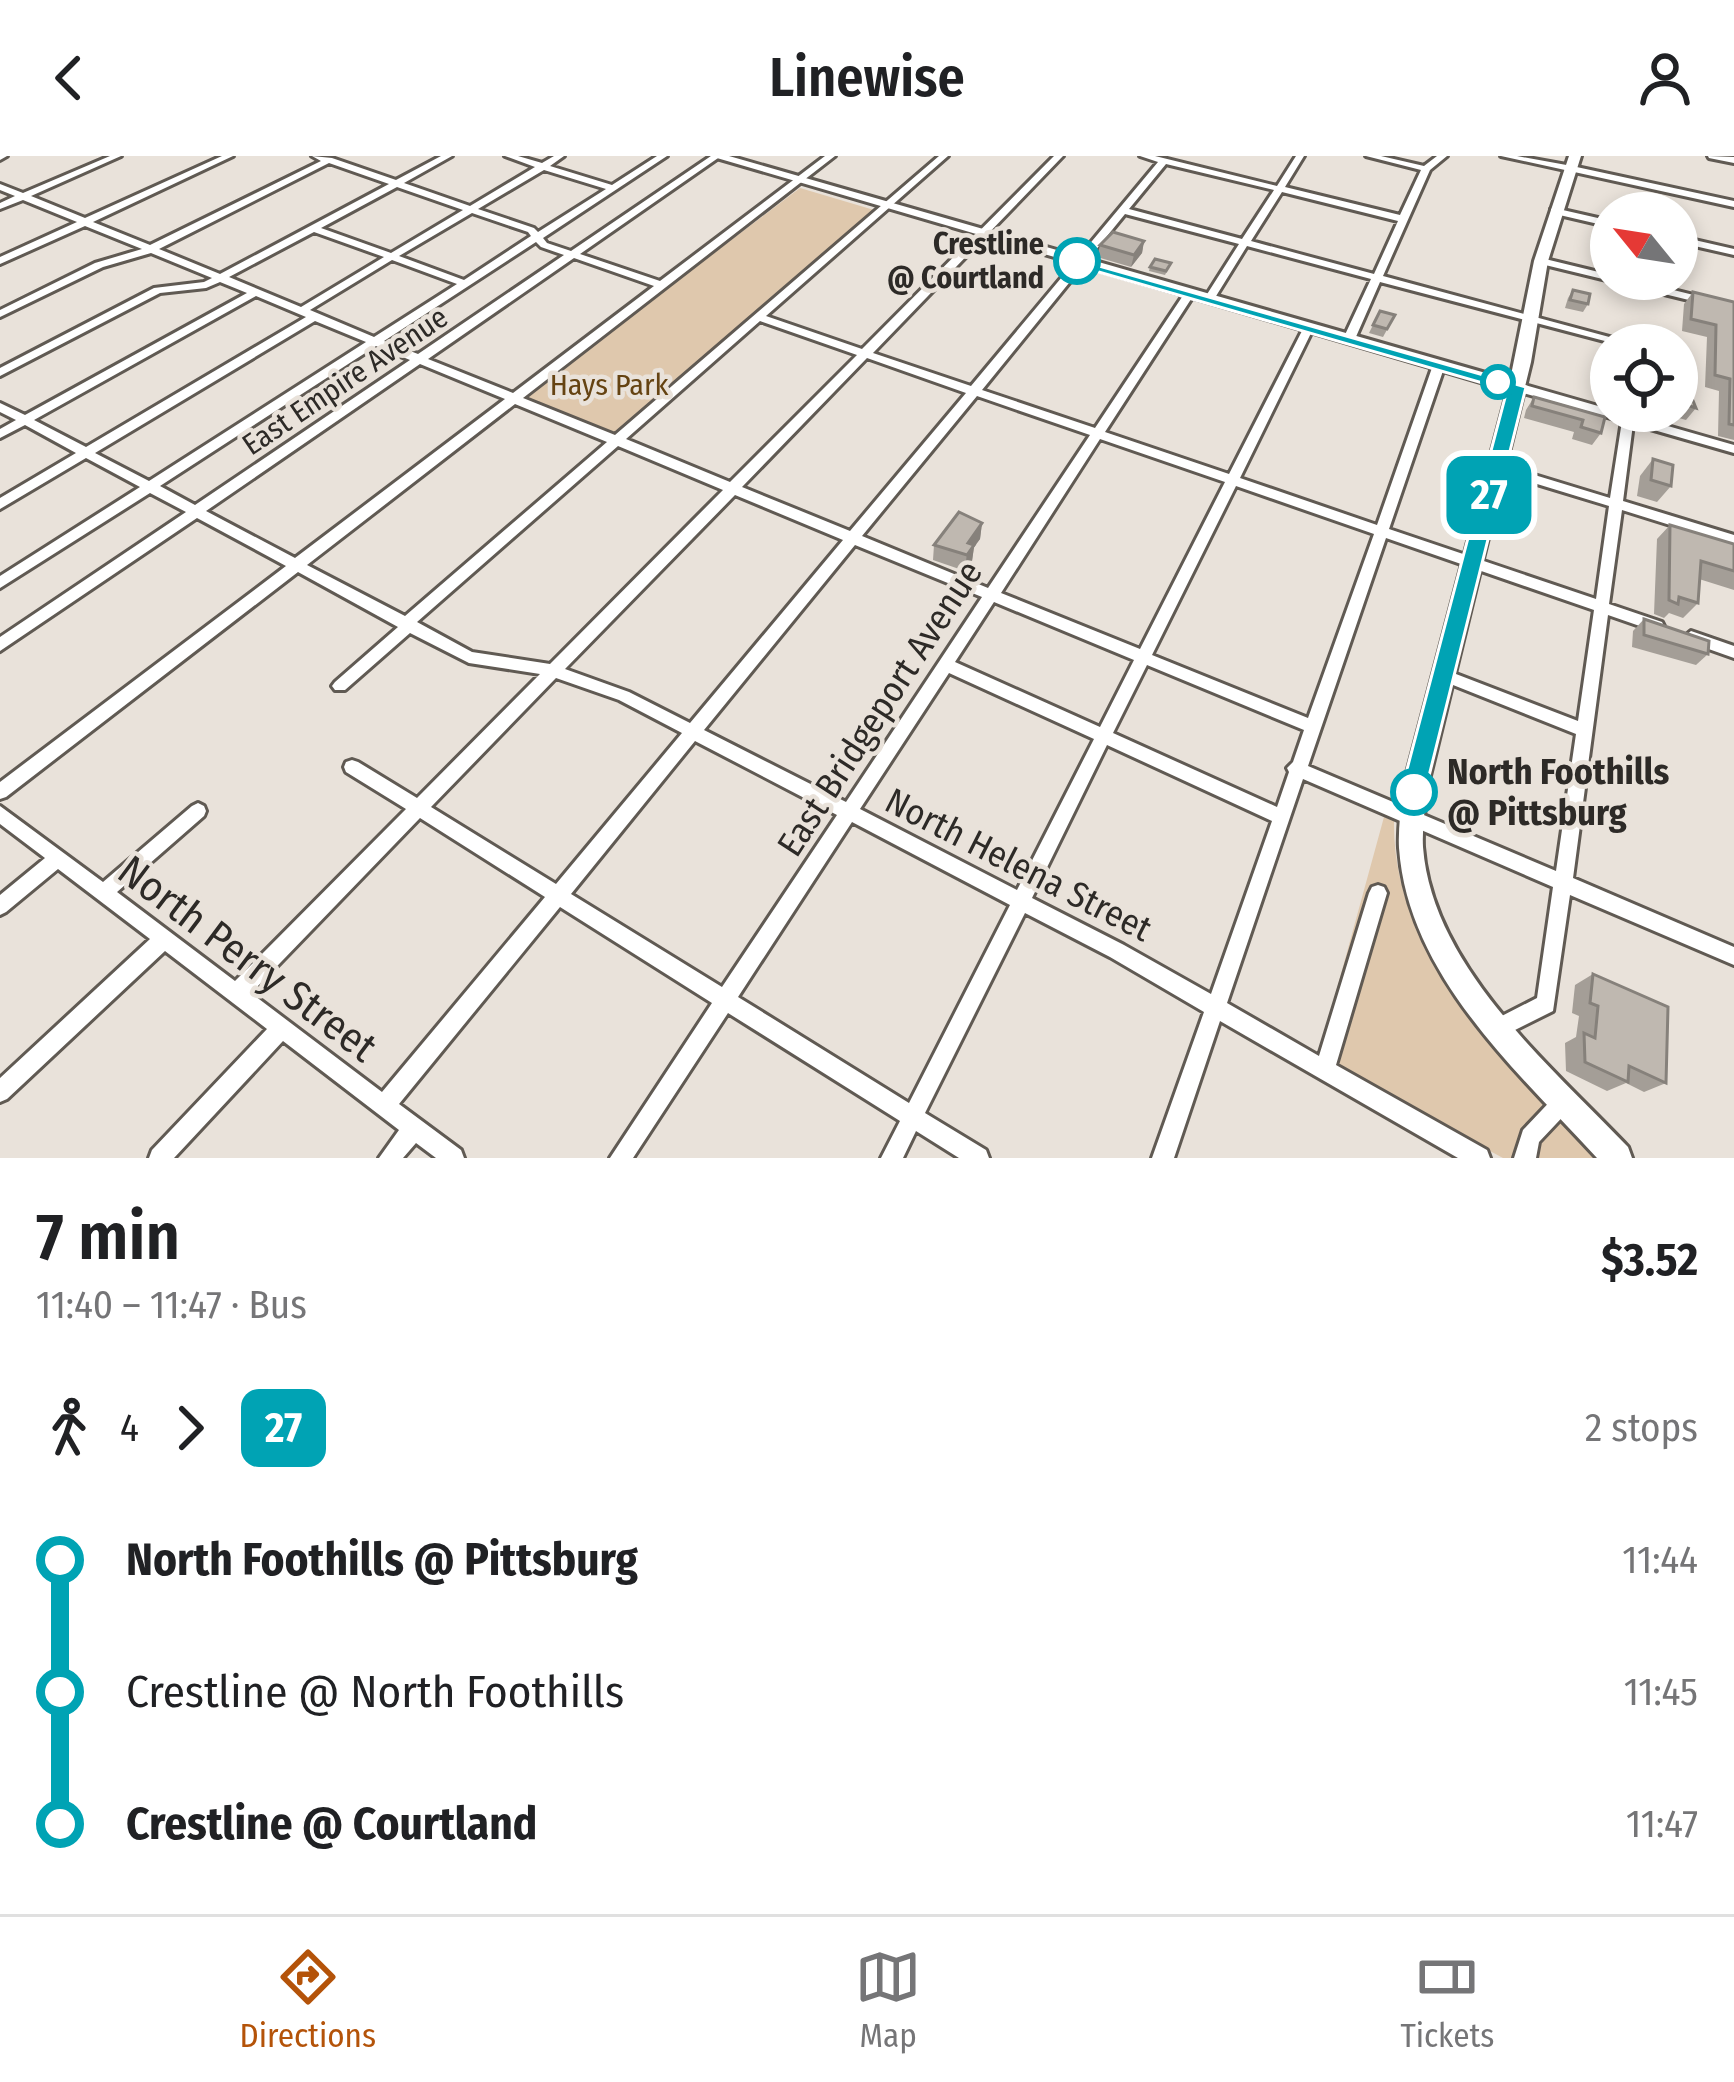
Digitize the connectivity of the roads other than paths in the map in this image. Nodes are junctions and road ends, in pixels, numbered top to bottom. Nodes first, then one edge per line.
1 (117, 156) edge
2 (230, 156) edge
3 (316, 156) edge
4 (448, 156) edge
5 (508, 156) edge
6 (560, 156) edge
7 (663, 156) edge
8 (831, 156) edge
9 (944, 156) edge
10 (1059, 156) edge
11 (1144, 156) edge
12 (1300, 156) edge
13 (1370, 156) edge
14 (1442, 156) edge
15 (1504, 156) edge
16 (1712, 156) edge
17 (711, 157) edge
18 (329, 160) junction
19 (1734, 160) edge
20 (1164, 161) junction
21 (1573, 165) edge
22 (542, 166) junction
23 (1426, 169) junction
24 (796, 182) junction
25 (397, 184) junction
26 (0, 187) edge
27 (613, 188) junction
28 (1280, 189) junction
29 (22, 196) junction
30 (1734, 204) edge
31 (0, 206) edge
32 (885, 207) junction
33 (472, 209) junction
34 (1124, 211) junction
35 (1554, 211) junction
36 (1403, 219) junction
37 (1590, 219) edge
38 (84, 223) junction
39 (313, 228) junction
40 (980, 234) junction
41 (538, 238) junction
42 (1246, 243) junction
43 (1698, 244) edge
44 (150, 249) junction
45 (1734, 252) edge
46 (572, 255) junction
47 (392, 257) junction
48 (0, 261) edge
49 (1541, 261) junction
50 (1081, 262) junction
51 (1590, 273) edge
52 (1378, 277) junction
53 (218, 278) junction
54 (466, 284) junction
55 (662, 285) junction
56 (254, 293) junction
57 (1190, 293) junction
58 (1210, 299) junction
59 (1698, 299) edge
60 (1734, 308) edge
61 (0, 314) edge
62 (306, 314) junction
63 (758, 317) junction
64 (1528, 317) junction
65 (1309, 327) junction
66 (1590, 334) edge
67 (1349, 339) junction
68 (374, 343) junction
69 (862, 354) junction
70 (417, 361) junction
71 (1439, 365) junction
72 (0, 373) edge
73 (1516, 387) junction
74 (974, 392) junction
75 (511, 400) junction
76 (0, 407) edge
77 (1590, 408) edge
78 (26, 420) junction
79 (1626, 432) edge
80 (1674, 432) edge
81 (0, 434) edge
82 (1097, 434) junction
83 (614, 444) junction
84 (1734, 449) edge
85 (88, 452) junction
86 (1496, 467) junction
87 (1232, 480) junction
88 (150, 487) junction
89 (728, 490) junction
90 (1615, 503) junction
91 (0, 504) edge
92 (196, 512) junction
93 (1383, 530) junction
94 (851, 540) junction
95 (1734, 540) edge
96 (1473, 562) junction
97 (296, 565) junction
98 (0, 583) edge
99 (990, 595) junction
100 (1600, 606) junction
101 (406, 626) junction
102 (0, 645) edge
103 (1734, 652) edge
104 (1143, 655) junction
105 (944, 664) junction
106 (551, 670) junction
107 (1443, 675) junction
108 (340, 686) dead end
109 (1310, 726) junction
110 (1581, 729) junction
111 (693, 731) junction
112 (1103, 738) junction
113 (352, 767) dead end
114 (1295, 767) junction
115 (0, 792) edge
116 (418, 809) junction
117 (198, 811) dead end
118 (846, 811) junction
119 (0, 814) edge
120 (1279, 816) junction
121 (1409, 818) junction
122 (58, 858) junction
123 (1562, 883) junction
124 (103, 893) junction
125 (1378, 893) dead end
126 (560, 897) junction
127 (1020, 901) junction
128 (0, 906) edge
129 (164, 939) junction
130 (1734, 956) edge
131 (236, 994) junction
132 (725, 1001) junction
133 (1214, 1005) junction
134 (280, 1028) junction
135 (1499, 1028) junction
136 (1325, 1070) junction
137 (0, 1092) edge
138 (1565, 1100) junction
139 (384, 1106) junction
140 (913, 1117) junction
141 (414, 1128) junction
142 (160, 1158) edge
143 (390, 1158) edge
144 (453, 1158) edge
145 (621, 1158) edge
146 (892, 1158) edge
147 (978, 1158) edge
148 (1163, 1158) edge
149 (1478, 1158) edge
150 (1525, 1158) edge
151 (1618, 1158) edge

1 - 29 street
2 - 38 street
3 - 18 street
4 - 25 street
5 - 22 street
6 - 22 street
7 - 27 street
8 - 24 street
9 - 32 street
10 - 40 street
11 - 20 street
12 - 28 street
13 - 23 street
14 - 23 street
15 - 21 street
16 - 19 street
17 - 24 main road
17 - 46 street, East Empire Avenue
18 - 25 street
18 - 44 street
20 - 28 street
20 - 34 street
21 - 30 street
21 - 35 main road
22 - 27 street
22 - 33 street
23 - 36 street
24 - 32 main road
24 - 55 street
25 - 33 street
25 - 39 street
26 - 29 street
27 - 41 street
28 - 36 street
28 - 42 street
29 - 31 street
29 - 38 street
32 - 40 main road
32 - 63 street
33 - 41 street
33 - 47 street
34 - 42 street
34 - 50 street
35 - 37 street
35 - 49 main road
36 - 52 street
38 - 44 street
38 - 48 street
39 - 47 street
39 - 53 street
40 - 50 main road
40 - 69 street
41 - 46 street
41 - 54 street
42 - 52 street
42 - 58 street
43 - 45 street
44 - 53 street
44 - 61 street
46 - 55 street
46 - 70 street, East Empire Avenue
47 - 54 street
47 - 62 street
49 - 51 street
49 - 64 main road
50 - 57 main road
50 - 74 street
52 - 64 street
52 - 67 street
53 - 56 street
53 - 72 street
54 - 68 street
55 - 75 street
56 - 62 street
56 - 78 street
57 - 58 main road
57 - 82 street, East Bridgeport Avenue
58 - 65 main road
59 - 60 street
62 - 68 street
62 - 85 street
63 - 69 street
63 - 83 street
64 - 66 street
64 - 73 main road
65 - 67 main road
65 - 87 street
67 - 71 main road
68 - 70 street
68 - 88 street
69 - 74 street
69 - 89 street
70 - 75 street
70 - 92 street, East Empire Avenue
71 - 73 main road
71 - 93 street
73 - 77 street
73 - 86 main road
74 - 82 street
74 - 94 street
75 - 83 street
75 - 97 street
76 - 78 street, North Helena Street
78 - 81 street
78 - 85 street, North Helena Street
79 - 90 street
80 - 84 street
82 - 87 street
82 - 99 street, East Bridgeport Avenue
83 - 89 street
83 - 101 street
85 - 88 street, North Helena Street
85 - 91 street
86 - 90 street
86 - 96 main road
87 - 93 street
87 - 104 street
88 - 92 street, North Helena Street
88 - 98 street
89 - 94 street
89 - 106 street
90 - 95 street
90 - 100 street
92 - 97 street, North Helena Street
92 - 102 street, East Empire Avenue
93 - 96 street
93 - 109 street
94 - 99 street
94 - 111 street
96 - 100 street
96 - 107 main road
97 - 101 street, North Helena Street
97 - 115 street
99 - 104 street
99 - 105 street, East Bridgeport Avenue
100 - 103 street
100 - 110 street
101 - 106 street, North Helena Street
101 - 108 street
104 - 109 street
104 - 112 street
105 - 112 street
105 - 118 street, East Bridgeport Avenue
106 - 111 street, North Helena Street
106 - 116 street
107 - 110 street
107 - 121 main road
109 - 114 street
110 - 123 street
111 - 118 street, North Helena Street
111 - 126 street
112 - 120 street
112 - 127 street
113 - 116 street
114 - 120 street
114 - 121 street
116 - 126 street
116 - 131 street
117 - 124 street
118 - 127 street, North Helena Street
118 - 132 street, East Bridgeport Avenue
119 - 122 street, North Perry Street
120 - 133 street
121 - 123 street
121 - 135 main road
122 - 124 street, North Perry Street
122 - 128 street
123 - 130 street
123 - 135 street
124 - 129 street, North Perry Street
125 - 136 street
126 - 132 street
126 - 139 street
127 - 133 street, North Helena Street
127 - 140 street
129 - 131 street, North Perry Street
129 - 137 street
131 - 134 street, North Perry Street
132 - 140 street
132 - 145 street, East Bridgeport Avenue
133 - 136 street, North Helena Street
133 - 148 street
134 - 139 street, North Perry Street
134 - 142 street
135 - 138 main road
136 - 149 street, North Helena Street
138 - 150 street
138 - 151 main road
139 - 141 street, North Perry Street
140 - 146 street
140 - 147 street
141 - 143 street
141 - 144 street, North Perry Street

